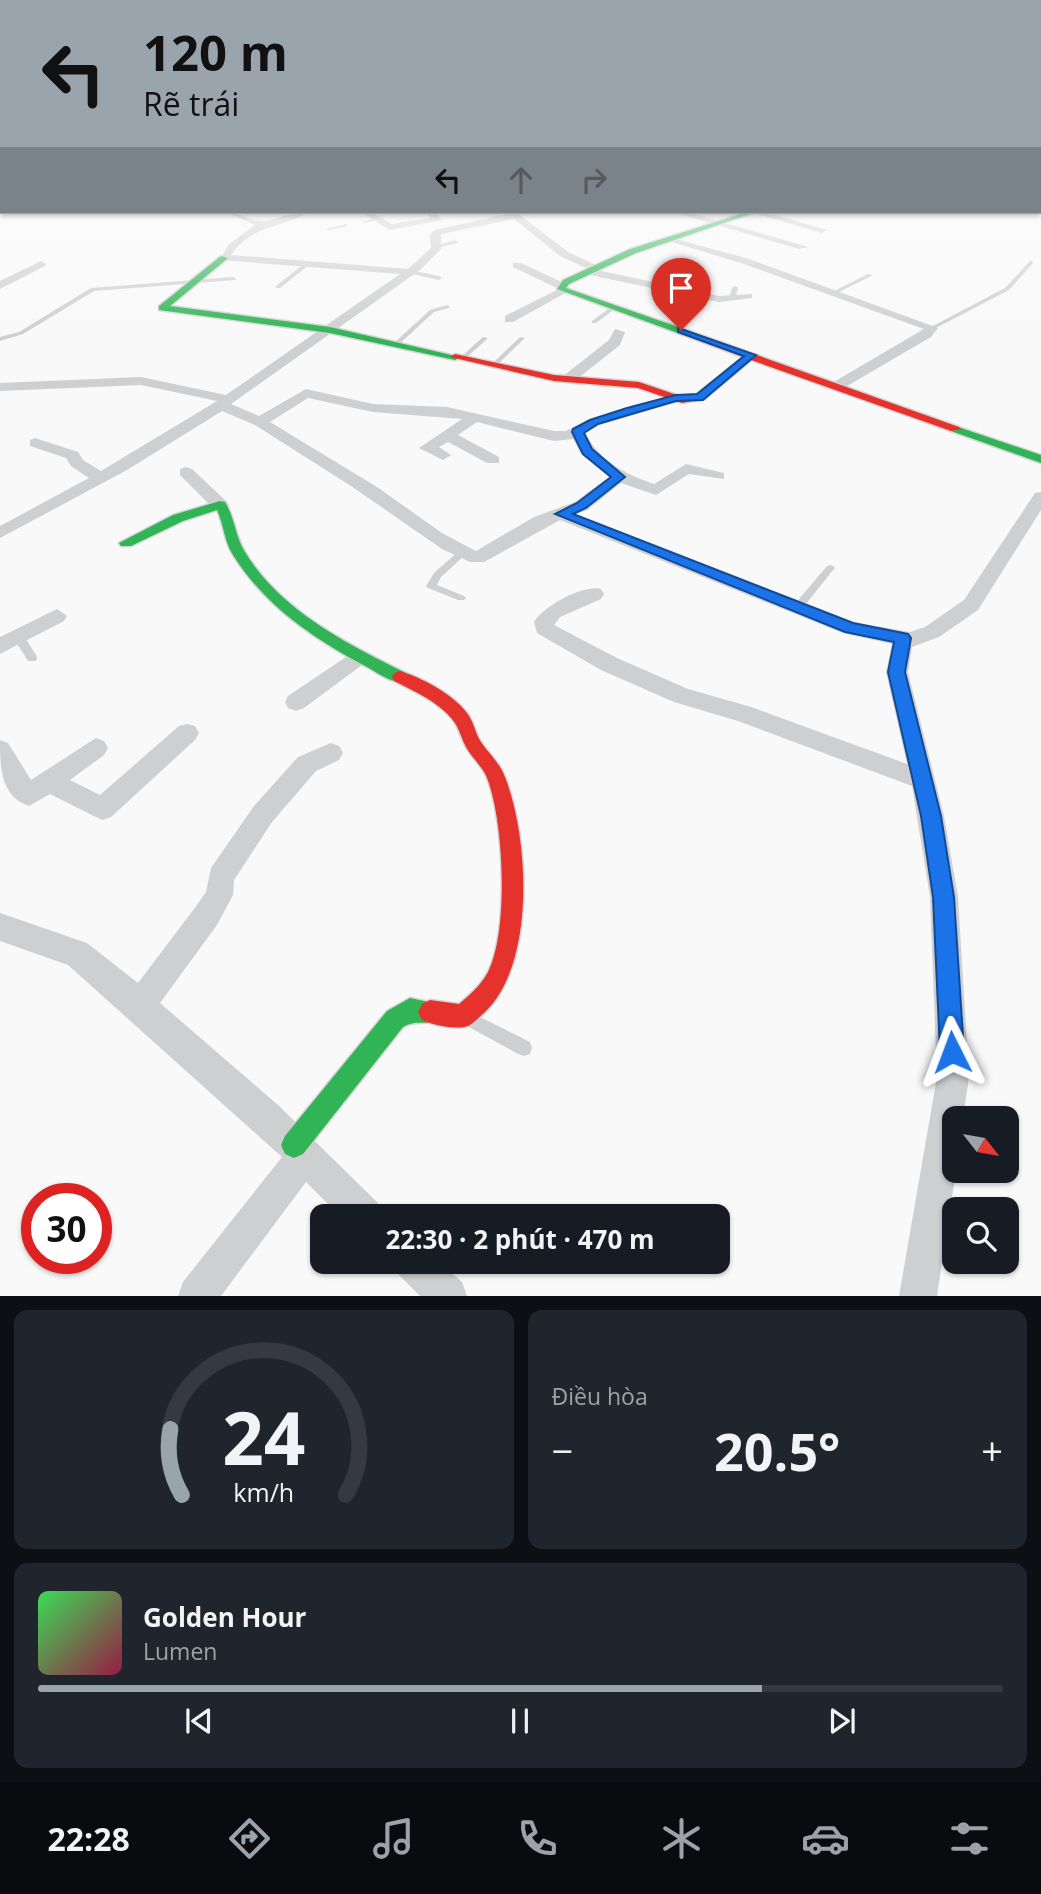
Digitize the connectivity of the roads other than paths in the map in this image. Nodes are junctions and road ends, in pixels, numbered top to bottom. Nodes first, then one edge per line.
1 (239, 215) edge
2 (292, 215) edge
3 (433, 215) edge
4 (508, 215) edge
5 (516, 215) edge
6 (688, 215) edge
7 (742, 215) edge
8 (767, 215) edge
9 (364, 217) edge
10 (261, 224) junction
11 (713, 224) junction
12 (346, 225) dead end
13 (328, 229) dead end
14 (822, 230) dead end
15 (669, 238) junction
16 (456, 242) dead end
17 (436, 246) junction
18 (803, 247) dead end
19 (224, 258) junction
20 (1031, 262) dead end
21 (41, 264) dead end
22 (307, 264) junction
23 (517, 265) dead end
24 (592, 270) junction
25 (410, 272) junction
26 (870, 275) dead end
27 (439, 278) dead end
28 (233, 279) dead end
29 (195, 280) junction
30 (0, 286) edge
31 (278, 287) dead end
32 (563, 288) junction
33 (833, 293) junction
34 (740, 294) dead end
35 (447, 307) dead end
36 (613, 308) junction
37 (509, 318) dead end
38 (594, 322) dead end
39 (932, 328) junction
40 (330, 330) junction
41 (619, 332) dead end
42 (485, 338) dead end
43 (522, 338) dead end
44 (0, 339) edge
45 (396, 344) junction
46 (751, 355) junction
47 (464, 357) junction
48 (496, 363) junction
49 (567, 380) junction
50 (838, 386) junction
51 (0, 387) edge
52 (676, 398) junction
53 (225, 403) junction
54 (475, 417) junction
55 (260, 422) junction
56 (577, 432) junction
57 (447, 435) junction
58 (35, 443) dead end
59 (443, 455) dead end
60 (1041, 458) edge
61 (493, 460) dead end
62 (186, 472) dead end
63 (718, 476) dead end
64 (619, 477) junction
65 (101, 478) junction
66 (1041, 496) edge
67 (220, 505) junction
68 (562, 514) junction
69 (0, 533) edge
70 (126, 543) dead end
71 (463, 552) junction
72 (830, 568) dead end
73 (594, 594) dead end
74 (461, 598) dead end
75 (798, 607) junction
76 (57, 616) dead end
77 (903, 638) junction
78 (9, 641) edge
79 (358, 657) junction
80 (32, 658) dead end
81 (296, 702) dead end
82 (187, 733) dead end
83 (96, 748) dead end
84 (0, 750) edge
85 (331, 753) dead end
86 (923, 780) junction
87 (49, 781) junction
88 (0, 927) edge
89 (141, 1004) junction
90 (463, 1016) junction
91 (524, 1048) dead end
92 (300, 1150) junction
93 (354, 1204) edge
94 (425, 1274) edge
95 (197, 1296) edge
96 (448, 1296) edge
97 (918, 1296) edge

1 - 10 street
2 - 10 street
3 - 9 street
4 - 17 street
5 - 24 street
6 - 11 street
7 - 11 street
8 - 14 street
10 - 19 street
11 - 15 street
11 - 18 street
12 - 13 lane
15 - 24 street
15 - 33 street
16 - 17 lane
17 - 25 street
19 - 22 street
19 - 29 street
20 - 39 lane
21 - 30 street
22 - 25 street
22 - 31 lane
23 - 32 street
24 - 32 street
24 - 34 street
25 - 27 lane
25 - 40 street
26 - 33 lane
28 - 29 lane
29 - 40 street
29 - 44 lane
32 - 36 street
32 - 37 street
33 - 39 street
35 - 45 lane
36 - 38 lane
36 - 46 street
39 - 50 street
40 - 45 street
40 - 53 street
41 - 49 street
42 - 47 lane
43 - 48 lane
45 - 47 street
46 - 50 street
46 - 52 street
47 - 48 street
48 - 49 street
49 - 52 street
50 - 60 street
51 - 53 street
52 - 56 street
53 - 55 street
53 - 65 street
54 - 55 street
54 - 56 street
54 - 57 street
55 - 71 street
56 - 64 street
57 - 59 street
57 - 61 street
58 - 65 street
62 - 67 street
63 - 64 street
64 - 68 street
65 - 69 street
66 - 77 street
67 - 70 street
67 - 79 street
68 - 71 street
68 - 75 street
71 - 74 lane
72 - 75 lane
73 - 86 street
75 - 77 street
76 - 78 street
77 - 86 street
78 - 80 lane
79 - 81 street
79 - 90 street
82 - 87 street
83 - 87 street
84 - 87 street
85 - 89 street
86 - 97 street
88 - 89 street
89 - 92 street
90 - 91 lane
90 - 92 street
92 - 93 street
92 - 95 street
94 - 96 street

